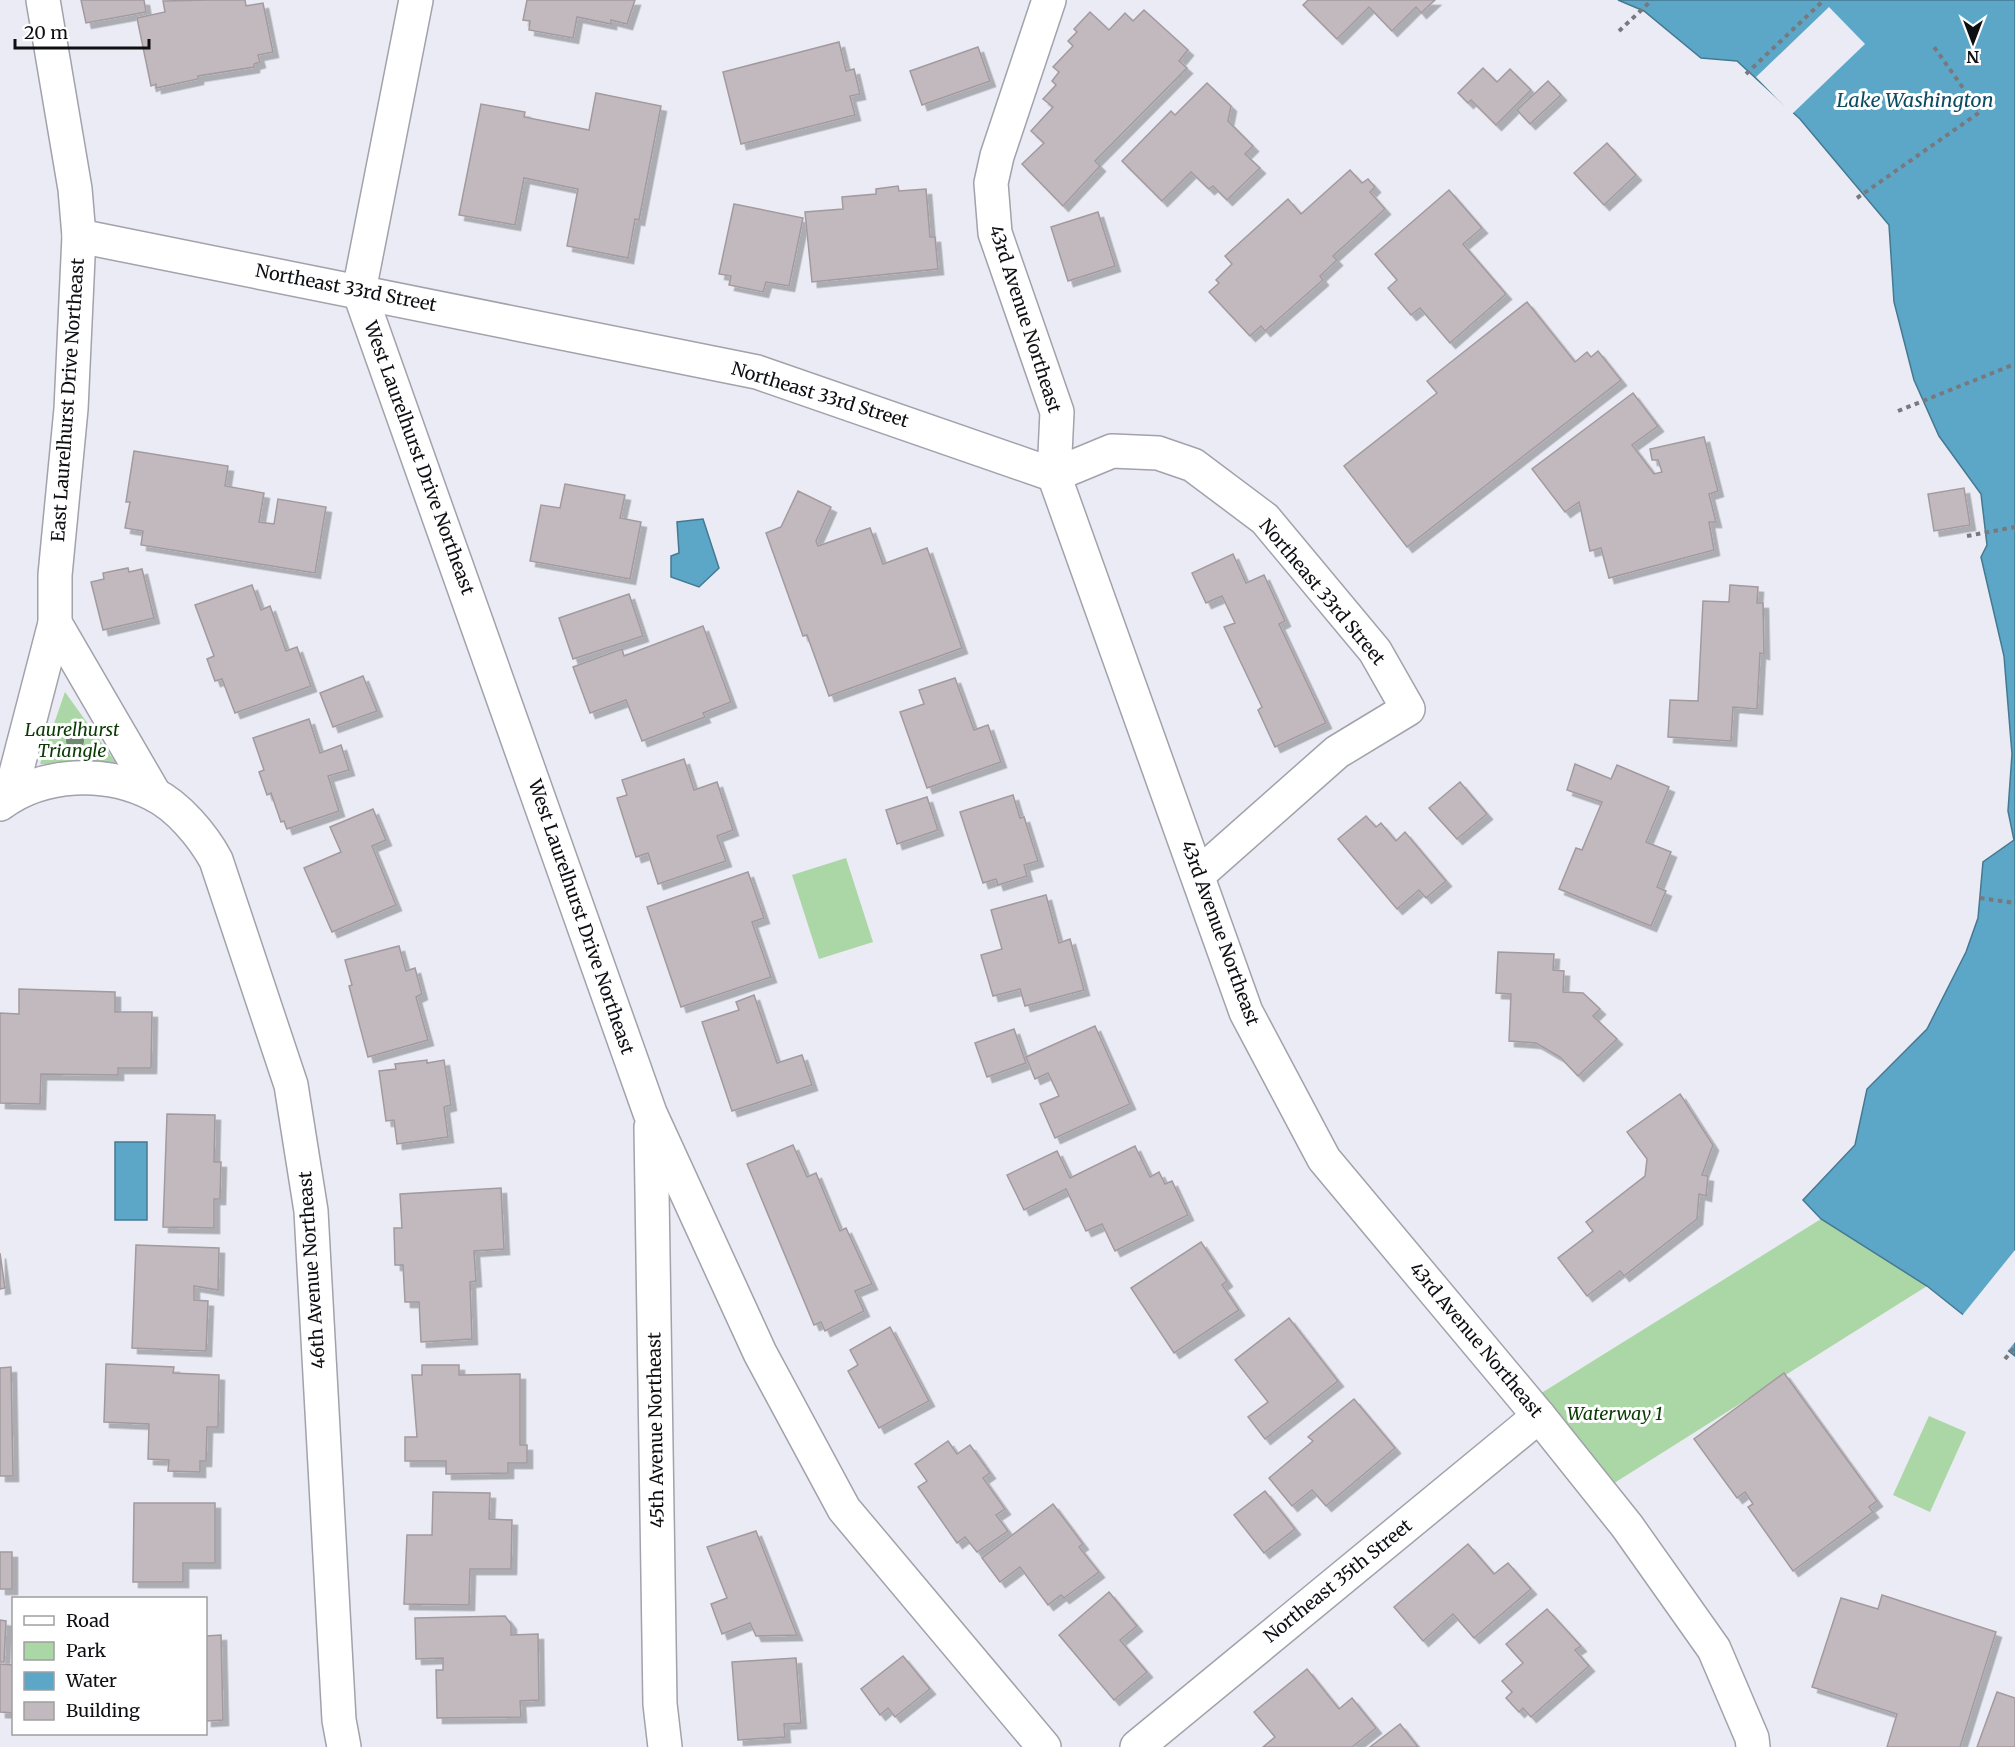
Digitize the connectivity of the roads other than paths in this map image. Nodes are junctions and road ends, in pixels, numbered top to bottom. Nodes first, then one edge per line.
1 (43, 0) edge
2 (416, 0) edge
3 (1049, 0) edge
4 (79, 236) junction
5 (359, 291) junction
6 (1054, 475) junction
7 (55, 623) junction
8 (85, 777) joint
9 (155, 795) junction
10 (5, 800) edge
11 (1198, 875) junction
12 (650, 1113) junction
13 (1539, 1416) junction
14 (344, 1747) edge
15 (665, 1747) edge
16 (1044, 1747) edge
17 (1137, 1747) edge
18 (1753, 1747) edge

1 - 4 street, East Laurelhurst Drive Northeast
2 - 5 street
3 - 6 street, 43rd Avenue Northeast
4 - 5 street, Northeast 33rd Street
4 - 7 street, East Laurelhurst Drive Northeast
5 - 6 street, Northeast 33rd Street
5 - 12 street, West Laurelhurst Drive Northeast
6 - 11 street, 43rd Avenue Northeast
6 - 11 street, Northeast 33rd Street
7 - 9 street, 46th Avenue Northeast
7 - 10 street, East Laurelhurst Drive Northeast
8 - 9 street, 46th Avenue Northeast
8 - 10 street, East Laurelhurst Drive Northeast
9 - 14 street, 46th Avenue Northeast
11 - 13 street, 43rd Avenue Northeast
12 - 15 street, 45th Avenue Northeast
12 - 16 street, West Laurelhurst Drive Northeast
13 - 17 street, Northeast 35th Street
13 - 18 street, 43rd Avenue Northeast

